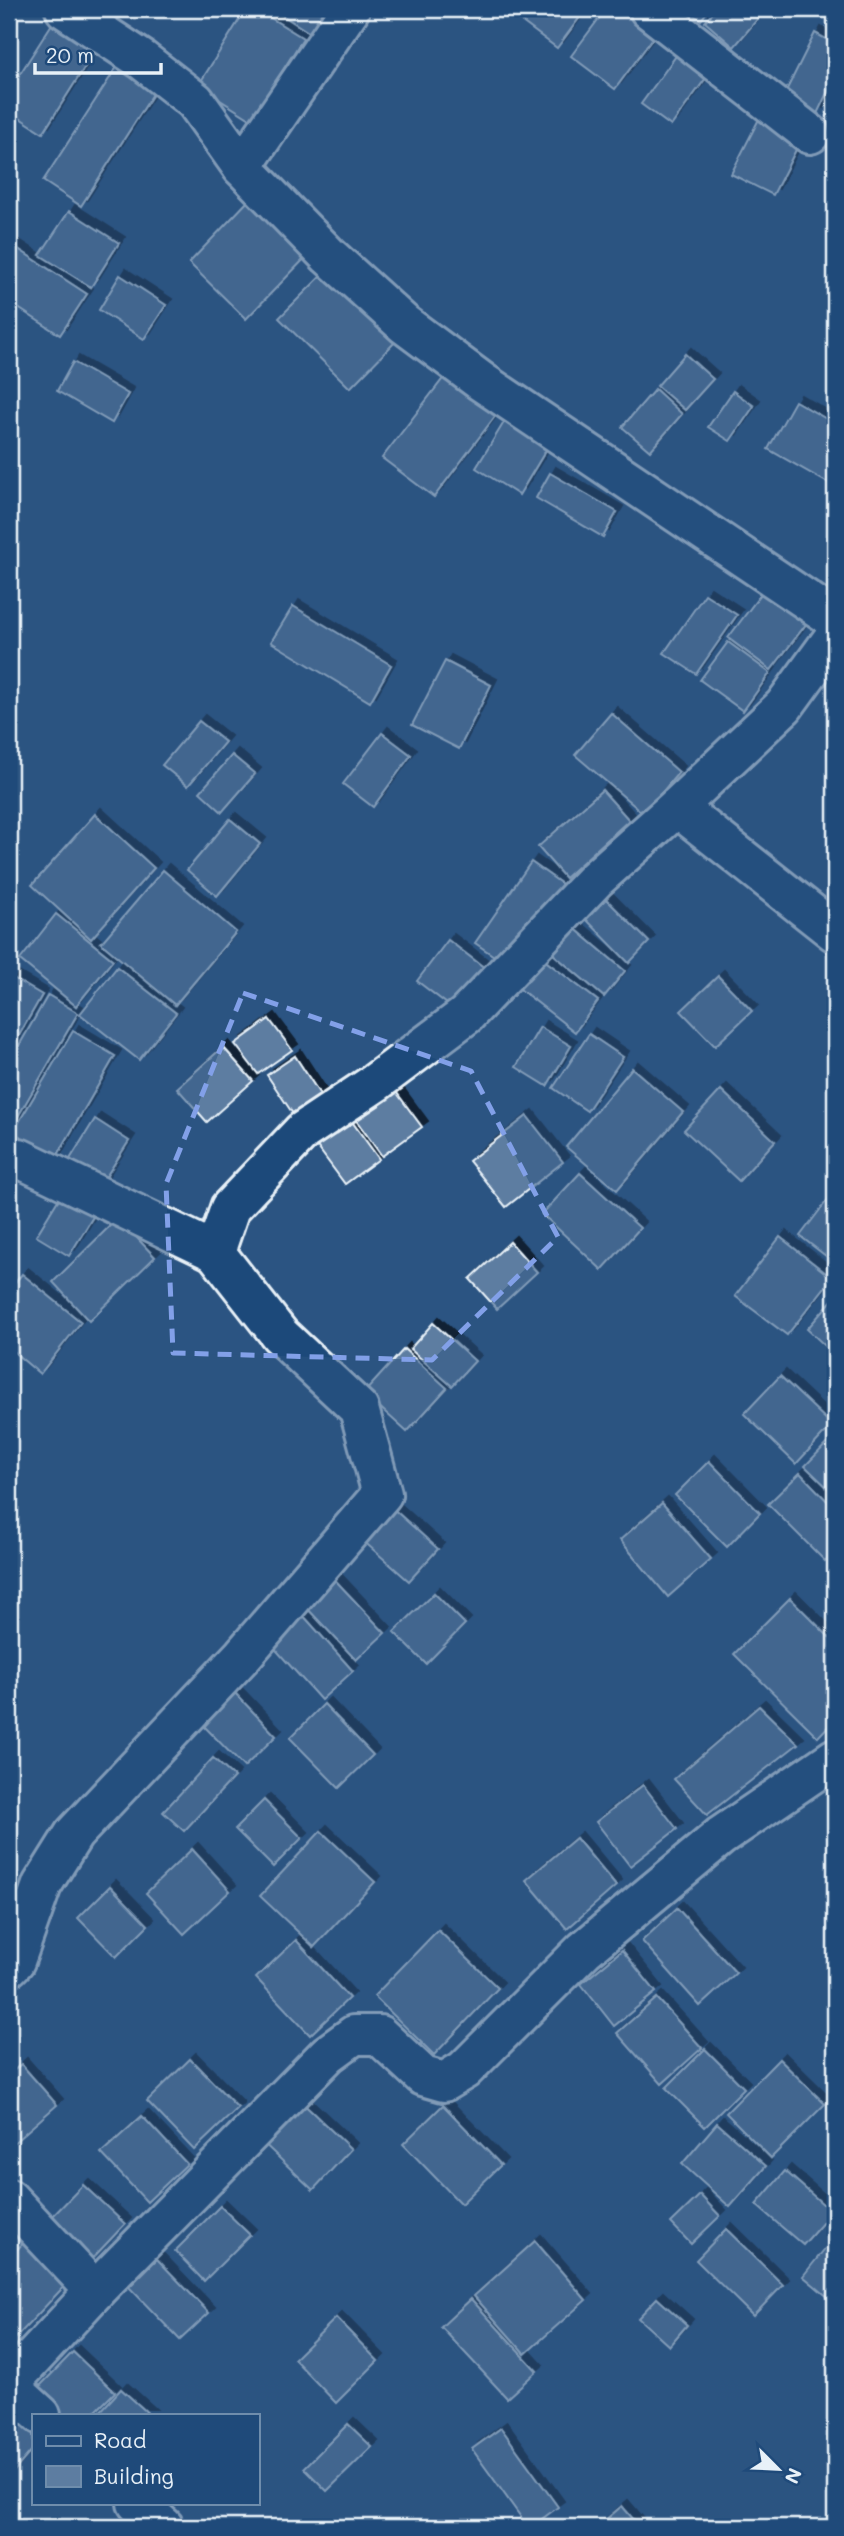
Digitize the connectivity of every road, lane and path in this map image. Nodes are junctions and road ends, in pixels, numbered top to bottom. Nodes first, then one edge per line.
1 (65, 9) edge
2 (350, 9) edge
3 (649, 9) edge
4 (810, 134) dead end
5 (242, 167) junction
6 (835, 619) edge
7 (835, 636) edge
8 (677, 807) junction
9 (835, 933) edge
10 (19, 1158) dead end
11 (215, 1252) junction
12 (835, 1758) edge
13 (9, 1967) edge
14 (9, 2199) edge
15 (95, 2291) junction
16 (9, 2385) edge
17 (40, 2414) edge
18 (138, 2504) edge
19 (164, 2527) edge

1 - 5 street
2 - 5 street
3 - 4 street
5 - 6 street
7 - 8 street
8 - 9 street
8 - 11 street
10 - 11 street
11 - 13 street
12 - 15 street
14 - 15 street
15 - 16 street
16 - 17 street
18 - 19 street

